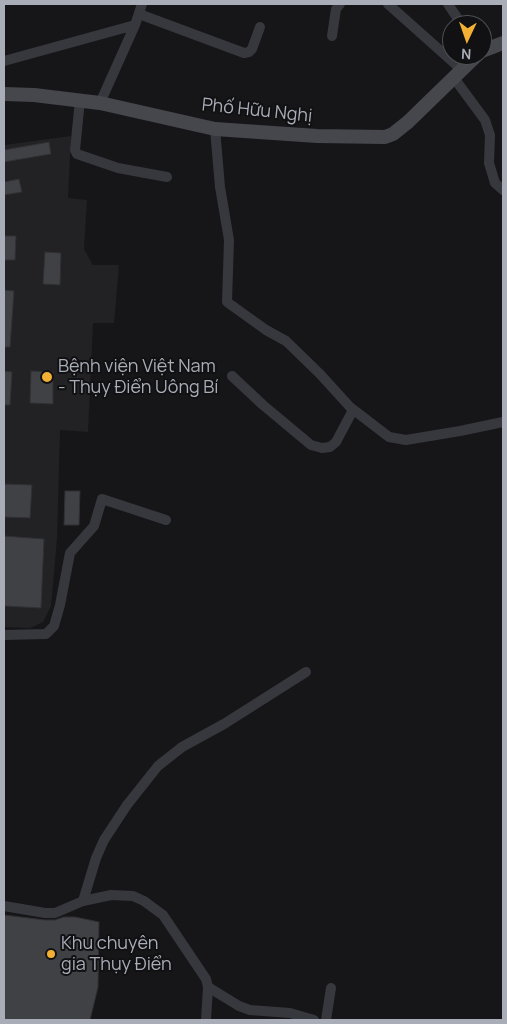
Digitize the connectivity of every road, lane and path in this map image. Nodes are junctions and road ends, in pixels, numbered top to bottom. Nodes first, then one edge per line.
1 (340, 4) edge
2 (388, 4) edge
3 (448, 4) edge
4 (140, 9) edge
5 (455, 15) edge
6 (135, 25) junction
7 (260, 27) dead end
8 (332, 36) dead end
9 (4, 61) edge
10 (467, 65) edge
11 (458, 74) junction
12 (4, 94) edge
13 (80, 100) junction
14 (100, 103) junction
15 (215, 129) junction
16 (168, 177) dead end
17 (503, 190) edge
18 (232, 376) dead end
19 (353, 410) junction
20 (503, 422) edge
21 (166, 520) dead end
22 (4, 635) edge
23 (306, 672) dead end
24 (82, 901) junction
25 (4, 906) edge
26 (208, 987) junction
27 (331, 988) dead end
28 (206, 1020) edge
29 (314, 1020) edge
30 (326, 1020) edge

1 - 8 street
2 - 11 street
3 - 5 street
4 - 6 street
4 - 7 street
6 - 9 street
6 - 14 street
10 - 11 main road, Phố Hữu Nghị
11 - 15 main road, Phố Hữu Nghị
11 - 17 street
12 - 13 main road, Phố Hữu Nghị
13 - 14 main road, Phố Hữu Nghị
13 - 16 street
14 - 15 main road, Phố Hữu Nghị
15 - 19 street
18 - 19 street
19 - 20 street
21 - 22 street
23 - 24 street
24 - 25 street
24 - 26 street
26 - 28 street
26 - 29 street
27 - 30 street

